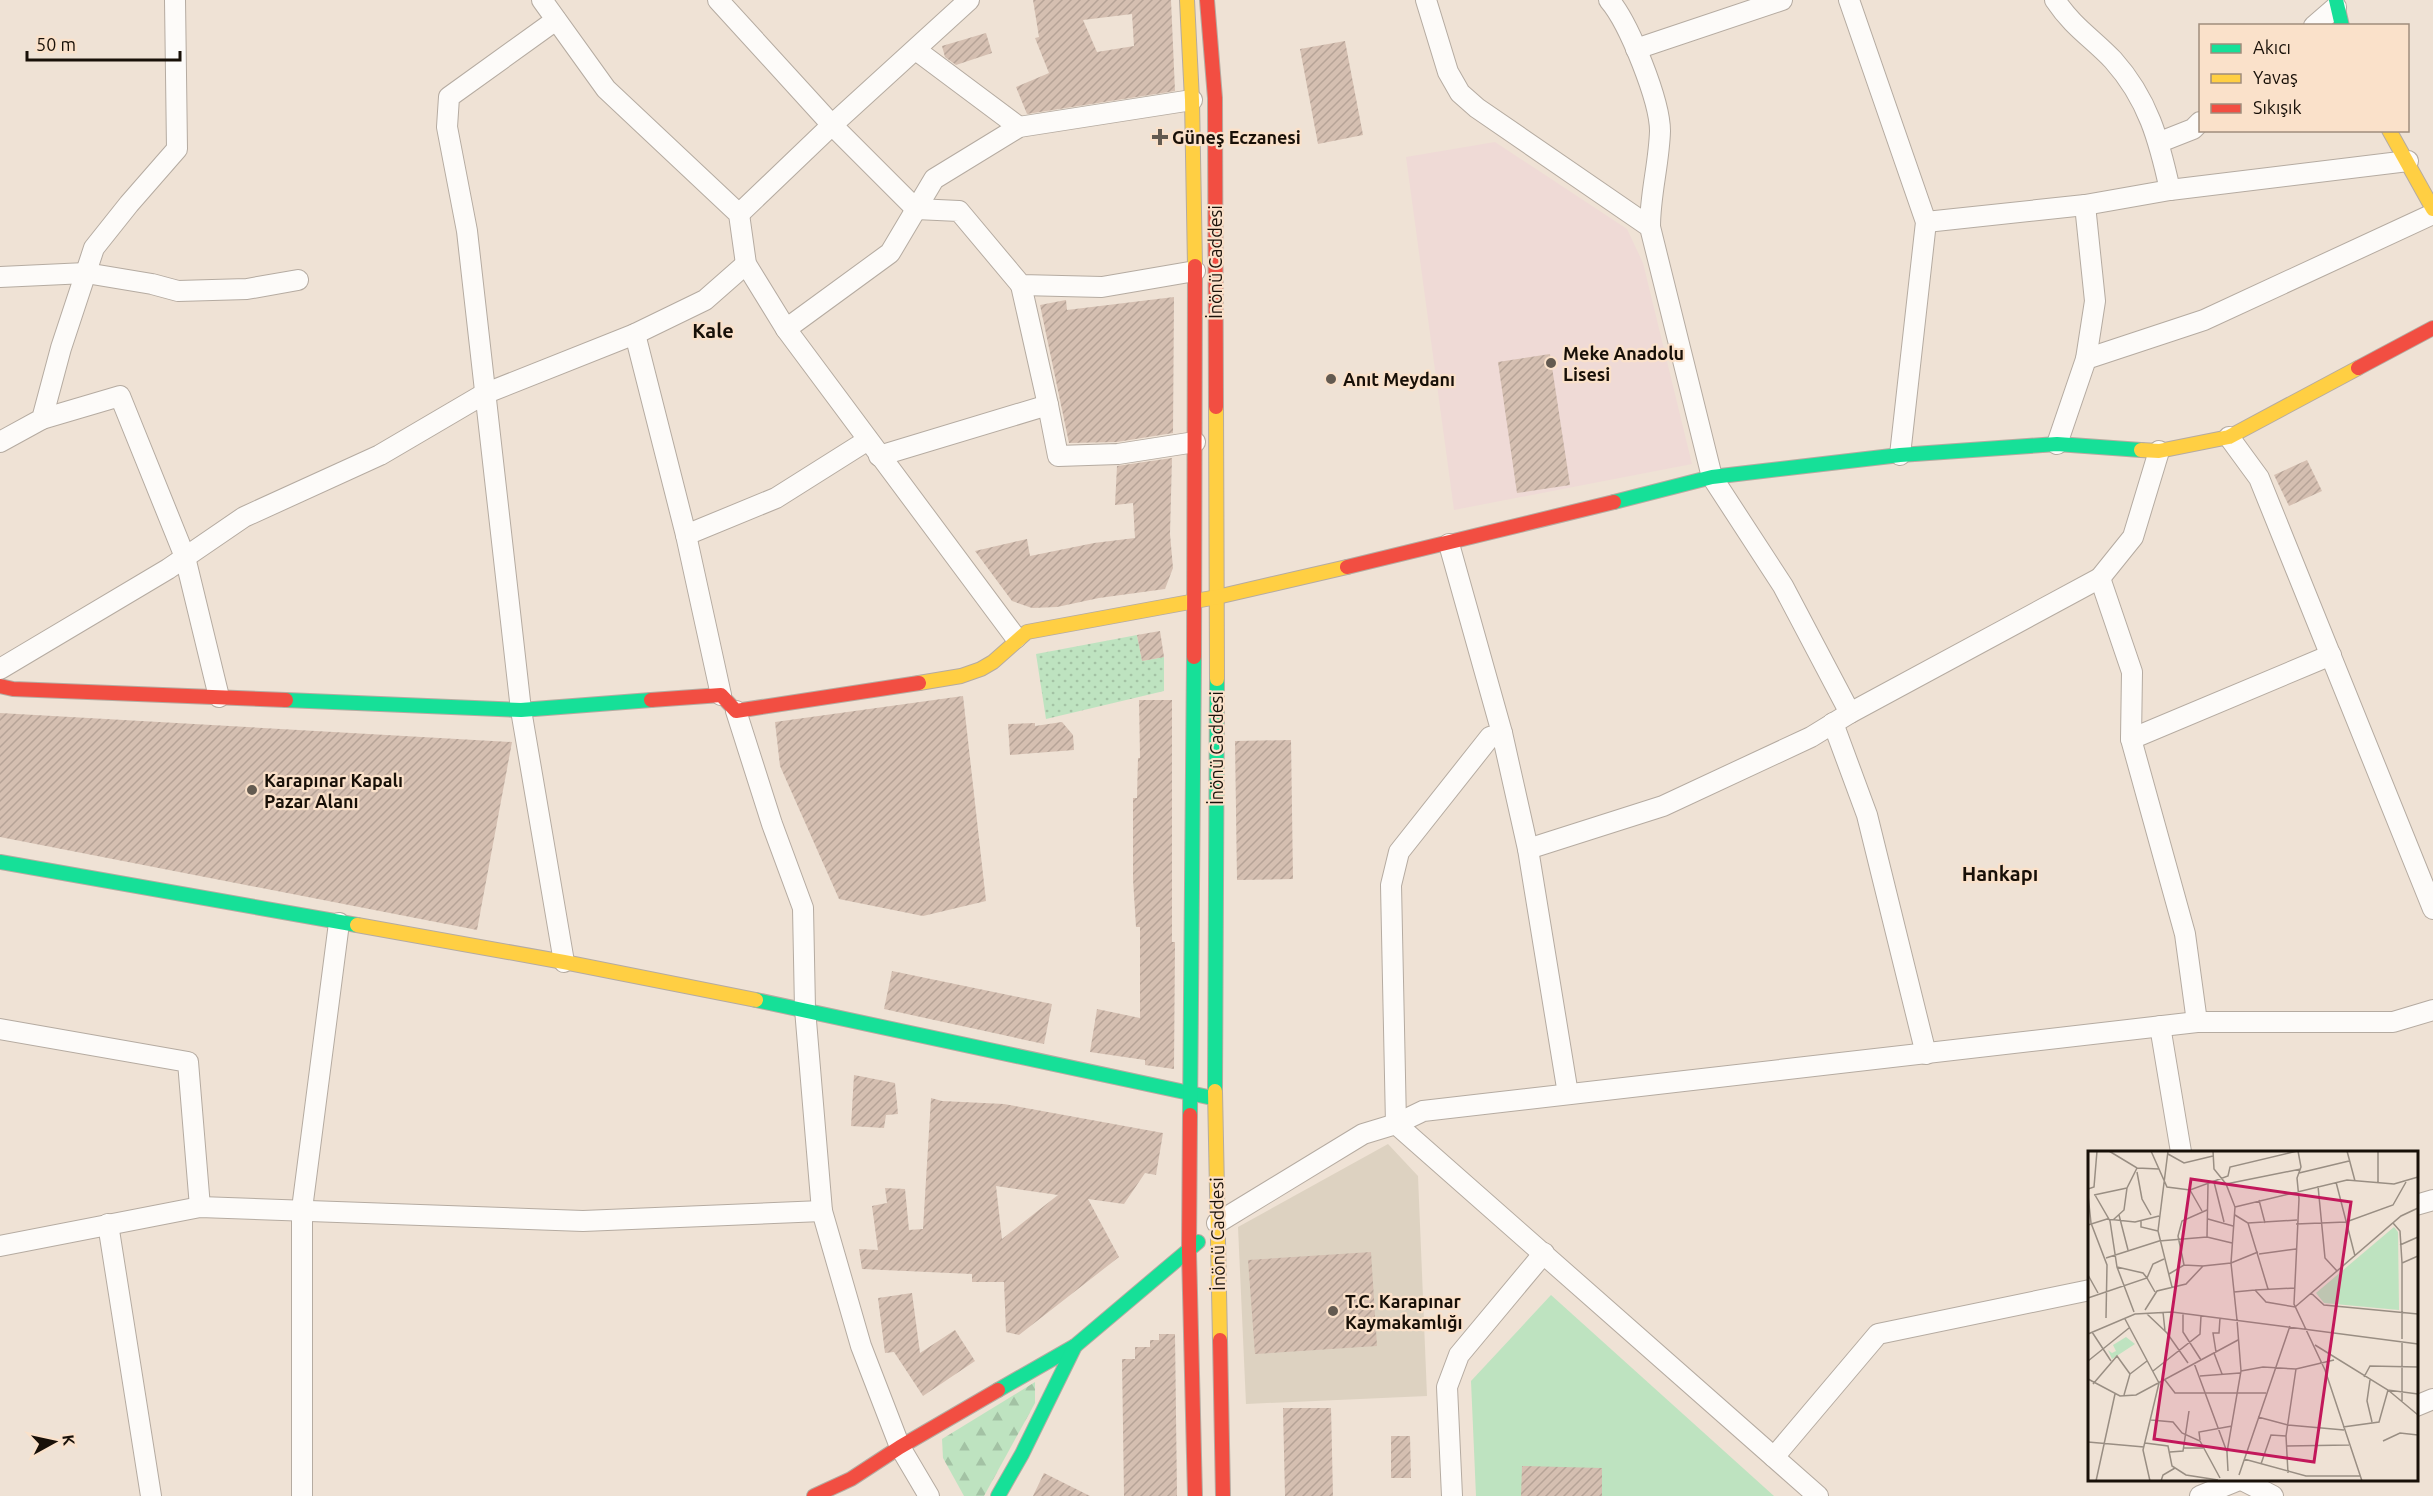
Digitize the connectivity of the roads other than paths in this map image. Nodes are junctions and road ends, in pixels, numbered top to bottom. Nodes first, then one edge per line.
1 (175, 0) edge
2 (542, 0) edge
3 (718, 0) edge
4 (969, 0) edge
5 (1187, 0) edge
6 (1208, 0) edge
7 (1426, 0) edge
8 (1609, 0) edge
9 (1782, 0) edge
10 (1849, 0) edge
11 (2055, 0) edge
12 (2336, 3) edge
13 (556, 20) junction
14 (2316, 24) edge
15 (2341, 24) edge
16 (1636, 49) junction
17 (916, 50) junction
18 (1192, 100) junction
19 (2199, 123) edge
20 (832, 125) junction
21 (1019, 127) junction
22 (2390, 132) edge
23 (2160, 142) junction
24 (2408, 161) junction
25 (2170, 190) junction
26 (2085, 205) junction
27 (916, 209) junction
28 (2433, 209) edge
29 (739, 214) junction
30 (2433, 214) edge
31 (1926, 222) junction
32 (1650, 227) junction
33 (746, 264) junction
34 (1195, 271) junction
35 (86, 273) junction
36 (0, 277) edge
37 (298, 280) dead end
38 (1021, 285) junction
39 (786, 329) junction
40 (2433, 329) edge
41 (635, 334) junction
42 (2086, 359) junction
43 (484, 394) junction
44 (1048, 405) junction
45 (42, 419) junction
46 (2229, 437) junction
47 (0, 442) edge
48 (1195, 442) junction
49 (2057, 444) junction
50 (873, 448) junction
51 (2159, 451) junction
52 (1900, 455) junction
53 (1712, 477) junction
54 (686, 535) junction
55 (1449, 544) junction
56 (185, 557) junction
57 (2100, 578) junction
58 (1217, 597) junction
59 (1195, 601) junction
60 (1016, 638) junction
61 (2331, 656) junction
62 (0, 669) edge
63 (0, 686) edge
64 (721, 695) junction
65 (219, 697) junction
66 (521, 710) junction
67 (736, 711) junction
68 (1842, 718) junction
69 (1502, 733) junction
70 (2131, 740) junction
71 (1527, 849) junction
72 (0, 862) edge
73 (2433, 909) edge
74 (339, 923) junction
75 (564, 962) junction
76 (805, 1009) junction
77 (2433, 1010) edge
78 (2197, 1022) junction
79 (2160, 1026) junction
80 (0, 1029) edge
81 (1926, 1054) junction
82 (1190, 1094) junction
83 (1568, 1094) junction
84 (1215, 1098) junction
85 (1396, 1124) junction
86 (2181, 1151) edge
87 (2433, 1200) edge
88 (2418, 1204) edge
89 (200, 1207) junction
90 (302, 1209) junction
91 (822, 1211) junction
92 (1217, 1223) junction
93 (108, 1224) junction
94 (0, 1246) edge
95 (1189, 1252) junction
96 (1544, 1253) junction
97 (2088, 1290) edge
98 (1075, 1346) junction
99 (2433, 1399) edge
100 (2418, 1405) edge
101 (900, 1447) junction
102 (1774, 1457) junction
103 (2236, 1481) edge
104 (2245, 1481) edge
105 (151, 1496) edge
106 (302, 1496) edge
107 (814, 1496) edge
108 (928, 1496) edge
109 (998, 1496) edge
110 (1195, 1496) edge
111 (1223, 1496) edge
112 (1452, 1496) edge
113 (1818, 1496) edge
114 (2200, 1496) edge
115 (2273, 1496) edge

1 - 35 street
2 - 13 street
3 - 20 street
4 - 17 street
5 - 18 main road, İnönü Caddesi
6 - 58 main road, İnönü Caddesi
7 - 32 street
8 - 16 street
9 - 16 street
10 - 31 street
11 - 23 street
12 - 14 street
12 - 15 main road
13 - 29 street
13 - 43 street
16 - 32 street
17 - 20 street
17 - 21 street
18 - 21 street
18 - 34 main road, İnönü Caddesi
19 - 23 street
20 - 27 street
20 - 29 street
21 - 27 street
22 - 24 main road
23 - 25 street
24 - 25 street
24 - 28 main road
25 - 26 street
26 - 31 street
26 - 42 street
27 - 38 street
27 - 39 street
29 - 33 street
30 - 42 street
31 - 52 street
32 - 53 street
33 - 39 street
33 - 41 street
34 - 38 street
34 - 48 main road, İnönü Caddesi
35 - 36 street
35 - 37 street
35 - 45 street
38 - 44 street
39 - 50 street
40 - 46 main road
41 - 43 street
41 - 54 street
42 - 49 street
43 - 56 street
43 - 66 street
44 - 48 street
44 - 50 street
45 - 47 street
45 - 56 street
46 - 51 main road
46 - 61 street
48 - 59 main road, İnönü Caddesi
49 - 51 main road
49 - 52 main road
50 - 54 street
50 - 60 street
51 - 57 street
52 - 53 main road
53 - 55 main road
53 - 68 street
54 - 64 street
55 - 58 main road
55 - 69 street
56 - 62 street
56 - 65 street
57 - 68 street
57 - 70 street
58 - 59 main road
58 - 84 main road, İnönü Caddesi
59 - 60 main road
59 - 82 main road, İnönü Caddesi
60 - 67 main road
61 - 70 street
61 - 73 street
63 - 65 main road
64 - 66 main road
64 - 67 main road
65 - 66 main road
66 - 75 street
67 - 76 street
68 - 71 street
68 - 81 street
69 - 71 street
69 - 85 street
70 - 78 street
71 - 83 street
72 - 74 main road
74 - 75 main road
74 - 90 street
75 - 76 main road
76 - 82 main road
76 - 91 street
77 - 78 street
78 - 79 street
79 - 81 street
79 - 86 street
80 - 89 street
81 - 83 street
82 - 84 main road
82 - 95 main road, İnönü Caddesi
83 - 85 street
84 - 92 main road, İnönü Caddesi
85 - 92 street
85 - 96 street
87 - 88 street
89 - 90 street
89 - 93 street
90 - 91 street
90 - 106 street
91 - 101 street
92 - 95 main road
92 - 111 main road, İnönü Caddesi
93 - 94 street
93 - 105 street
95 - 98 main road
95 - 110 main road, İnönü Caddesi
96 - 102 street
96 - 112 street
97 - 102 street
98 - 101 main road
98 - 109 main road
99 - 100 street
101 - 107 main road
101 - 108 street
102 - 113 street
103 - 114 street
104 - 115 street

